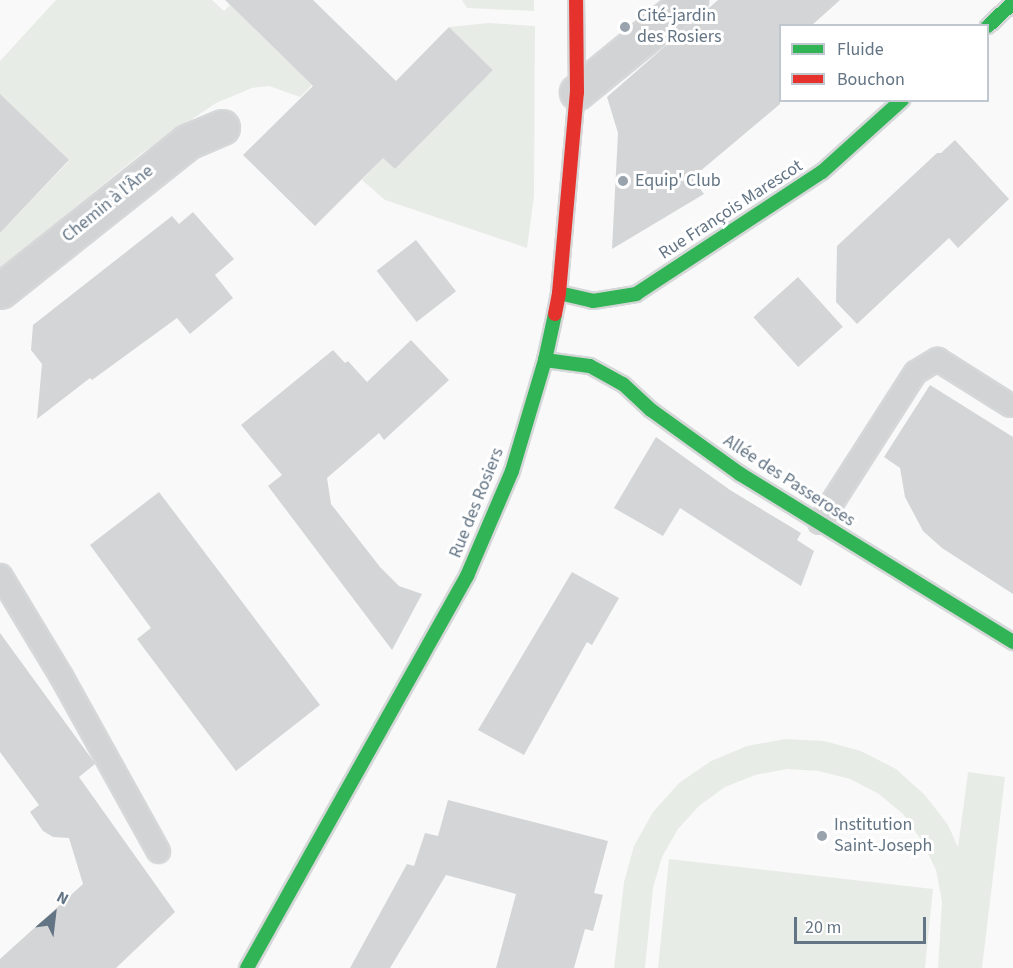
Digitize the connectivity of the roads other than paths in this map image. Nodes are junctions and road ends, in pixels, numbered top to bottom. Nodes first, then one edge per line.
1 (576, 0) edge
2 (690, 0) edge
3 (1013, 3) edge
4 (989, 24) edge
5 (577, 92) junction
6 (900, 102) edge
7 (222, 127) dead end
8 (0, 291) edge
9 (559, 293) junction
10 (545, 360) junction
11 (1010, 405) dead end
12 (819, 522) junction
13 (0, 575) edge
14 (1013, 642) edge
15 (158, 851) dead end
16 (247, 968) edge

1 - 5 street, Rue des Rosiers
2 - 5 street
3 - 4 street
5 - 9 street, Rue des Rosiers
6 - 9 street, Rue François Marescot
7 - 8 street, Chemin à l'Âne
9 - 10 street, Rue des Rosiers
10 - 12 street, Allée des Passeroses
10 - 16 street, Rue des Rosiers
11 - 12 lane
12 - 14 street, Allée des Passeroses
13 - 15 lane

